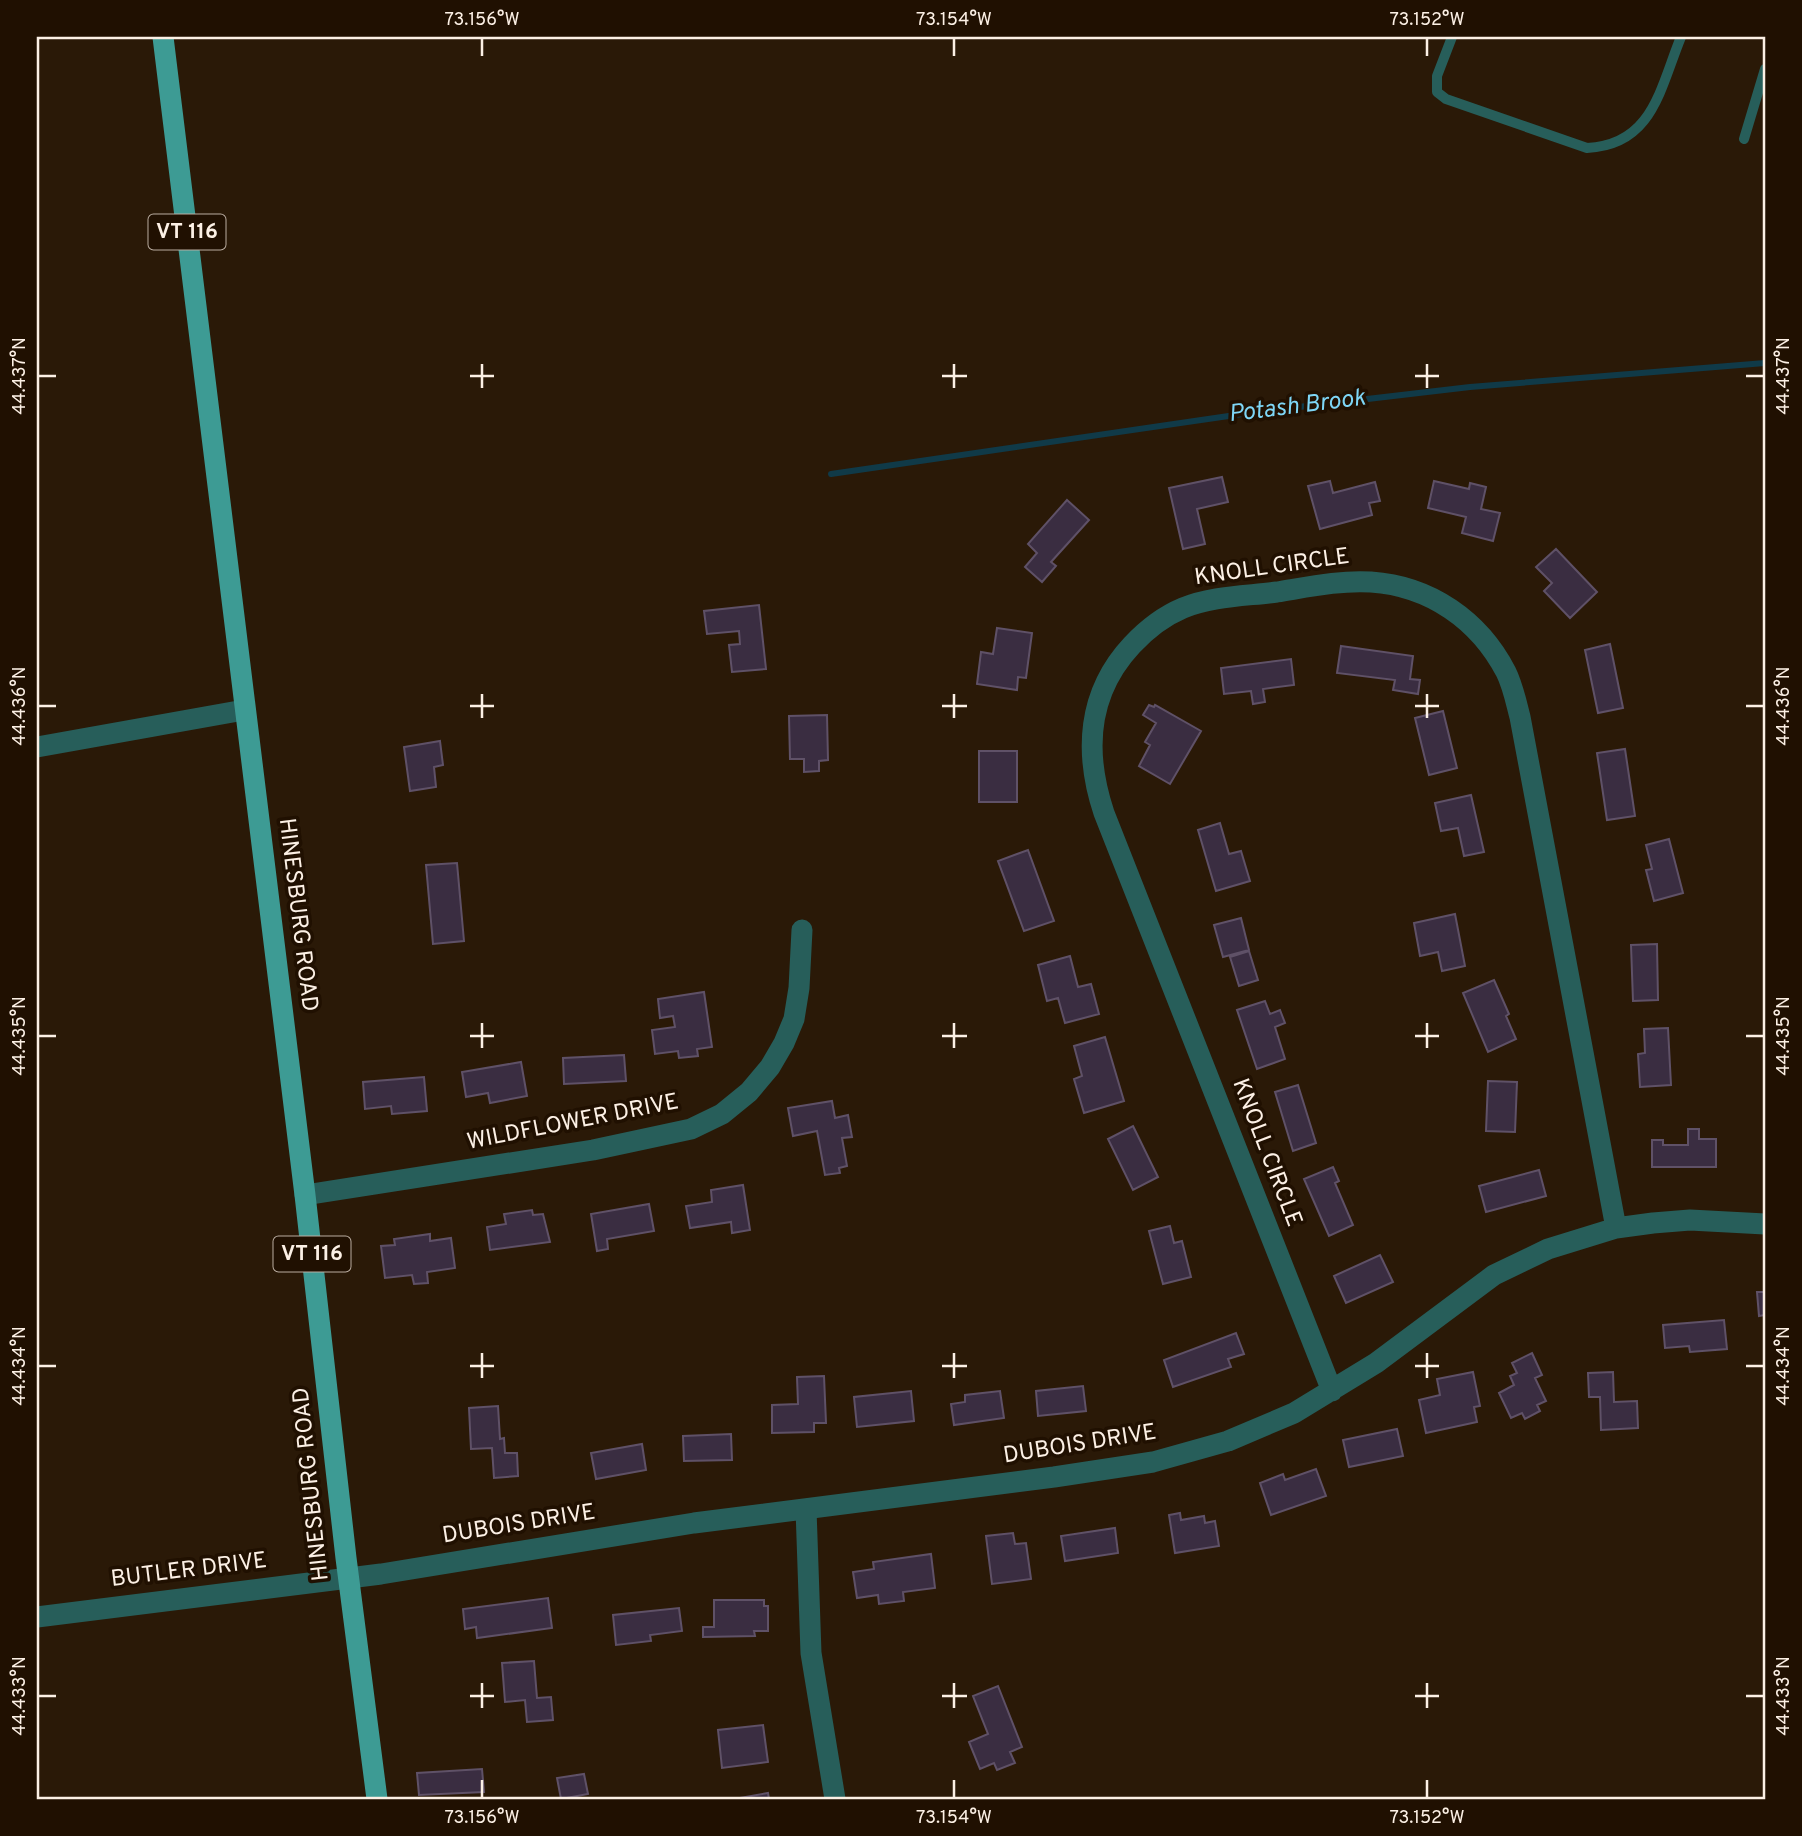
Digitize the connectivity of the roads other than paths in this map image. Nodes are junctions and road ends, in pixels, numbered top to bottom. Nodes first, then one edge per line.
1 (163, 37) edge
2 (1452, 37) edge
3 (1681, 37) edge
4 (1765, 69) edge
5 (1744, 139) dead end
6 (244, 710) junction
7 (37, 747) edge
8 (802, 930) dead end
9 (305, 1195) junction
10 (1765, 1224) edge
11 (1616, 1228) junction
12 (1332, 1391) junction
13 (806, 1509) junction
14 (348, 1577) junction
15 (37, 1617) edge
16 (377, 1799) edge
17 (835, 1799) edge

1 - 6 main road, HINESBURG ROAD / VT 116
2 - 3 lane
4 - 5 lane
6 - 7 street
6 - 9 main road, HINESBURG ROAD / VT 116
8 - 9 street, WILDFLOWER DRIVE
9 - 14 main road, HINESBURG ROAD / VT 116
10 - 11 street, DUBOIS DRIVE
11 - 12 street, DUBOIS DRIVE
11 - 12 street, KNOLL CIRCLE
12 - 13 street, DUBOIS DRIVE
13 - 14 street, DUBOIS DRIVE
13 - 17 street
14 - 15 street, BUTLER DRIVE
14 - 16 main road, HINESBURG ROAD / VT 116

